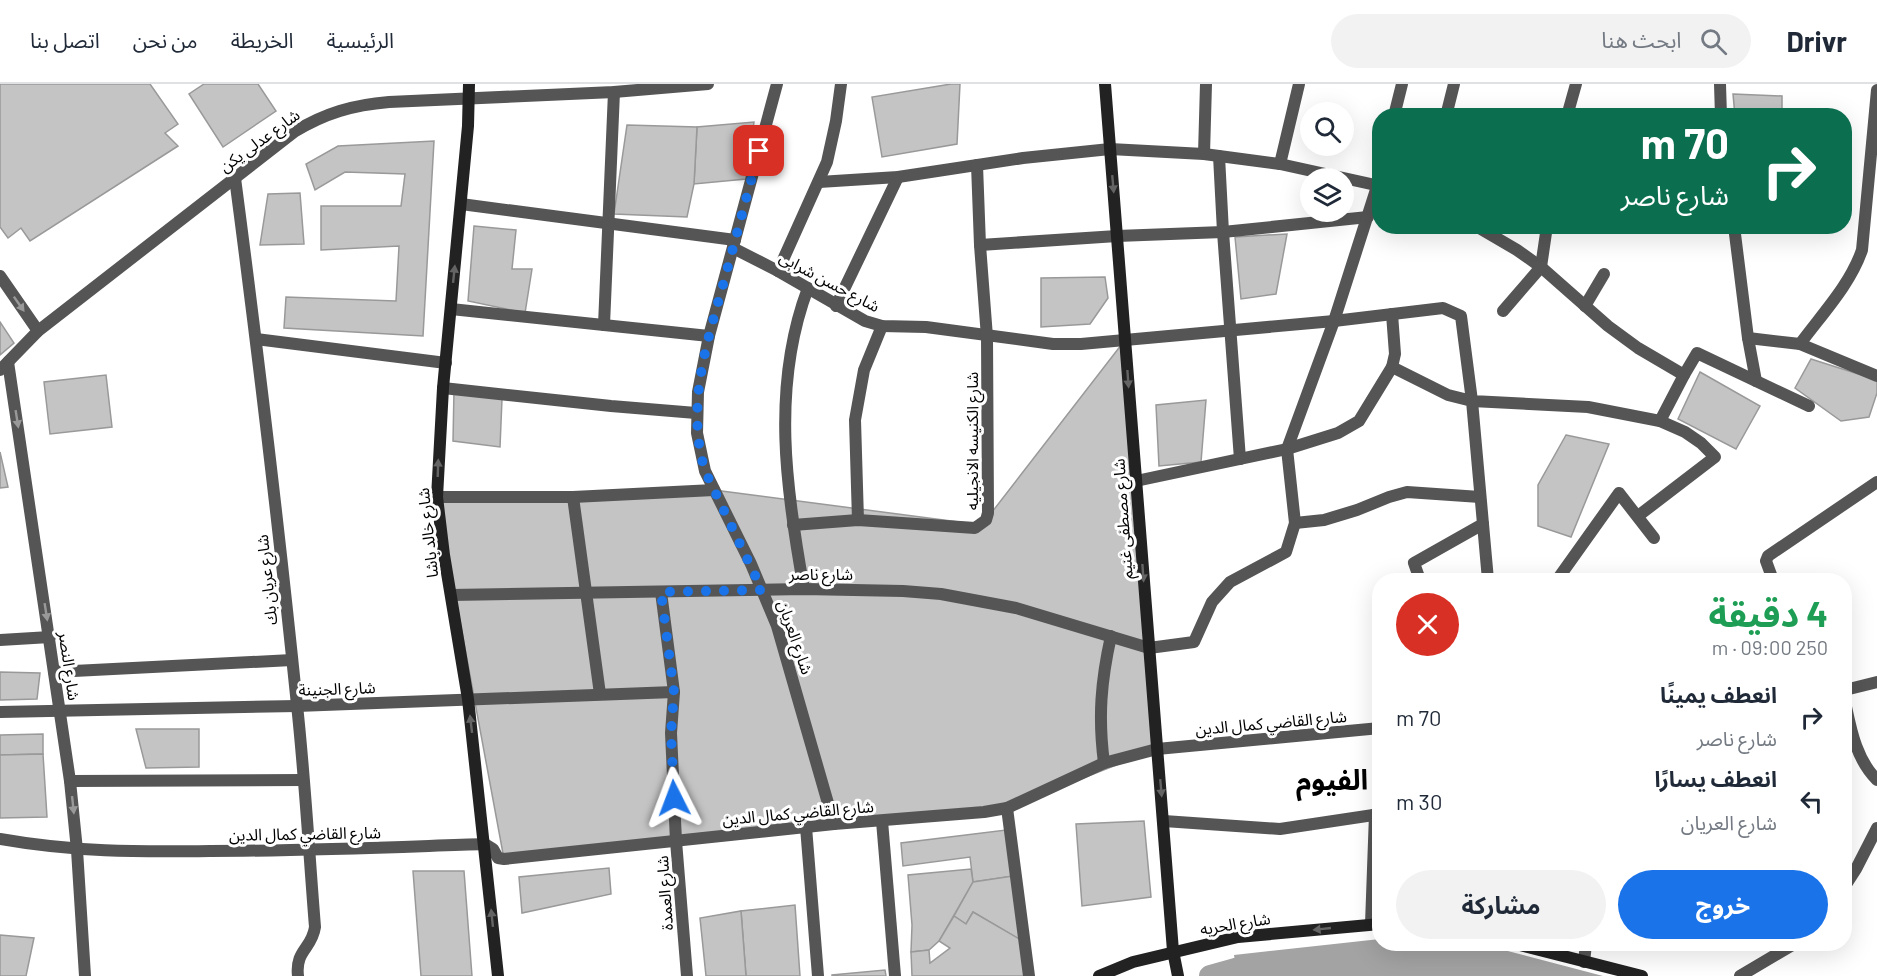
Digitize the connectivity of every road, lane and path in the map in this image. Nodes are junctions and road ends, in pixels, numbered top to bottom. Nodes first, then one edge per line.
1 (469, 84) edge
2 (708, 84) edge
3 (777, 84) edge
4 (841, 84) edge
5 (1105, 84) edge
6 (1206, 84) edge
7 (1299, 84) edge
8 (1402, 84) edge
9 (1454, 84) edge
10 (1576, 84) edge
11 (1720, 84) edge
12 (582, 89) edge
13 (1877, 90) edge
14 (614, 92) junction
15 (469, 97) junction
16 (1396, 108) edge
17 (1448, 108) edge
18 (1569, 108) edge
19 (1721, 108) edge
20 (1110, 149) junction
21 (1204, 154) junction
22 (1219, 156) junction
23 (1280, 164) junction
24 (976, 165) junction
25 (235, 177) junction
26 (898, 177) junction
27 (819, 182) junction
28 (1372, 182) edge
29 (461, 204) junction
30 (1372, 205) edge
31 (1368, 217) junction
32 (610, 224) junction
33 (1222, 232) junction
34 (1490, 234) edge
35 (1546, 234) edge
36 (1735, 234) edge
37 (1117, 236) junction
38 (734, 244) junction
39 (980, 246) junction
40 (1541, 267) junction
41 (778, 271) junction
42 (1604, 274) dead end
43 (0, 276) edge
44 (808, 288) junction
45 (836, 306) junction
46 (1585, 306) junction
47 (451, 309) junction
48 (1503, 311) dead end
49 (1392, 314) junction
50 (1334, 321) junction
51 (604, 325) junction
52 (882, 326) junction
53 (1230, 330) junction
54 (38, 331) junction
55 (709, 336) junction
56 (987, 337) junction
57 (1748, 338) junction
58 (256, 339) junction
59 (1125, 340) junction
60 (1800, 344) junction
61 (446, 363) junction
62 (4, 366) edge
63 (1392, 367) junction
64 (1684, 375) junction
65 (1877, 376) edge
66 (1756, 381) junction
67 (443, 388) junction
68 (1472, 401) junction
69 (1809, 406) dead end
70 (696, 413) junction
71 (1660, 420) junction
72 (1287, 449) junction
73 (1240, 459) junction
74 (1136, 481) junction
75 (1877, 482) edge
76 (714, 490) junction
77 (438, 497) junction
78 (573, 497) junction
79 (1480, 497) junction
80 (1638, 516) junction
81 (858, 520) junction
82 (1295, 523) junction
83 (1483, 524) junction
84 (792, 525) junction
85 (1654, 538) dead end
86 (1418, 573) edge
87 (1487, 573) edge
88 (1562, 573) edge
89 (1771, 573) edge
90 (804, 589) junction
91 (762, 590) junction
92 (661, 592) junction
93 (585, 593) junction
94 (451, 595) junction
95 (1112, 636) junction
96 (50, 637) junction
97 (0, 640) edge
98 (1149, 648) junction
99 (292, 660) junction
100 (54, 672) junction
101 (1877, 682) edge
102 (1852, 688) edge
103 (674, 692) junction
104 (600, 694) junction
105 (468, 699) junction
106 (297, 706) junction
107 (59, 709) junction
108 (0, 712) edge
109 (1372, 729) edge
110 (1852, 734) edge
111 (1157, 749) junction
112 (1104, 763) junction
113 (303, 780) junction
114 (1877, 780) edge
115 (70, 782) junction
116 (1007, 808) junction
117 (1372, 815) edge
118 (882, 821) junction
119 (1164, 821) junction
120 (834, 824) junction
121 (806, 827) junction
122 (1877, 828) edge
123 (0, 839) edge
124 (676, 841) junction
125 (485, 844) junction
126 (77, 850) junction
127 (309, 851) junction
128 (1852, 875) edge
129 (1372, 924) edge
130 (1173, 951) junction
131 (1542, 951) edge
132 (1585, 951) edge
133 (1782, 951) edge
134 (1584, 962) junction
135 (85, 976) edge
136 (298, 976) edge
137 (498, 976) edge
138 (687, 976) edge
139 (818, 976) edge
140 (895, 976) edge
141 (1029, 976) edge
142 (1099, 976) edge
143 (1178, 976) edge
144 (1642, 976) edge
145 (1740, 976) edge

1 - 15 street, شارع خالد باشا
2 - 14 street, شارع عدلى يكن
3 - 38 street, شارع العريان
4 - 27 street
5 - 20 street, شارع مصطفى غنيم
6 - 21 street
7 - 23 street
8 - 16 street
9 - 17 street
10 - 18 street
11 - 19 street
12 - 14 street, شارع عدلى يكن
12 - 15 street, شارع عدلى يكن
13 - 60 street
14 - 32 street
15 - 25 street, شارع عدلى يكن
15 - 29 street, شارع خالد باشا
20 - 21 street
20 - 24 street
20 -> 37 street, شارع مصطفى غنيم
21 - 22 street
22 - 23 street
22 - 33 street
23 - 28 street
24 - 26 street
24 - 39 street, شارع الكنيسه الانجيليه
25 - 54 street, شارع عدلى يكن
25 - 58 street, شارع عريان بك
26 - 27 street
26 - 45 street
27 - 41 street
29 - 32 street, شارع حسن شرابى
47 -> 29 street, شارع خالد باشا
30 - 31 street
31 - 33 street
31 - 50 street
32 - 38 street, شارع حسن شرابى
32 - 51 street
33 - 37 street
33 - 53 street
34 - 40 street
35 - 40 street
36 - 57 street
37 - 39 street
37 - 59 street, شارع مصطفى غنيم
38 - 41 street, شارع حسن شرابى
38 - 55 street, شارع العريان
39 - 56 street, شارع الكنيسه الانجيليه
40 - 46 street
40 - 48 street
41 - 44 street, شارع حسن شرابى
42 - 46 street
43 -> 54 street
44 - 45 street, شارع حسن شرابى
44 - 84 street
45 - 52 street, شارع حسن شرابى
46 - 64 street
47 - 51 street
47 - 61 street, شارع خالد باشا
49 - 50 street, شارع حسن شرابى
49 - 63 street
49 - 68 street, شارع حسن شرابى
50 - 53 street, شارع حسن شرابى
50 - 72 street
51 - 55 street
52 - 56 street, شارع حسن شرابى
52 - 81 street
53 - 59 street, شارع حسن شرابى
53 - 73 street
54 - 62 street, شارع عدلى يكن
55 - 70 street, شارع العريان
56 - 59 street, شارع حسن شرابى
56 - 81 street, شارع الكنيسه الانجيليه
57 - 60 street
57 - 66 street
58 - 61 street
58 - 99 street, شارع عريان بك
59 -> 74 street, شارع مصطفى غنيم
60 - 65 street
61 - 67 street, شارع خالد باشا
62 -> 96 street, شارع النصر
63 - 68 street
63 - 72 street
64 - 66 street
64 - 71 street
66 - 69 street
67 - 70 street
77 -> 67 street, شارع خالد باشا
68 - 71 street
68 - 79 street
70 - 76 street, شارع العريان
71 - 80 street
72 - 73 street
72 - 82 street
73 - 74 street
74 -> 98 street, شارع مصطفى غنيم
75 - 89 street
76 - 78 street
76 - 91 street, شارع العريان
77 - 78 street
77 - 94 street, شارع خالد باشا
78 - 93 street
79 - 82 street
79 - 83 street
80 - 85 street
80 - 88 street
81 - 84 street, شارع الكنيسه الانجيليه
82 - 98 street
83 - 86 street
83 - 87 street
84 - 90 street
90 - 91 street, شارع ناصر
90 - 95 street, شارع ناصر
91 - 92 street, شارع ناصر
91 - 120 street, شارع العريان
92 - 93 street, شارع ناصر
92 - 103 street, شارع العمدة
93 - 94 street, شارع ناصر
93 - 104 street
94 - 105 street, شارع خالد باشا
95 - 98 street, شارع ناصر
95 - 112 street
96 - 97 street
96 - 100 street, شارع النصر
98 - 111 street, شارع مصطفى غنيم
99 - 100 street
99 - 106 street, شارع عريان بك
100 - 107 street, شارع النصر
101 - 102 street
103 - 104 street, شارع الجنينة
103 - 124 street, شارع العمدة
104 - 105 street, شارع الجنينة
105 - 106 street, شارع الجنينة
125 -> 105 street, شارع خالد باشا
106 - 107 street, شارع الجنينة
106 - 113 street, شارع عريان بك
107 - 108 street, شارع الجنينة
107 - 115 street, شارع النصر
109 - 111 street, شارع القاضي كمال الدين
110 - 114 street
111 - 112 street, شارع القاضي كمال الدين
111 -> 119 street, شارع مصطفى غنيم
112 - 116 street, شارع القاضي كمال الدين
113 - 115 street
113 - 127 street, شارع عريان بك
115 -> 126 street, شارع النصر
116 - 118 street, شارع القاضي كمال الدين
116 - 141 street
117 - 119 street
118 - 120 street, شارع القاضي كمال الدين
118 - 140 street
119 - 130 street, شارع مصطفى غنيم
120 - 121 street, شارع القاضي كمال الدين
121 - 124 street, شارع القاضي كمال الدين
121 - 139 street
122 - 128 street
123 - 126 street, شارع القاضي كمال الدين
124 - 125 street, شارع القاضي كمال الدين
124 - 138 street, شارع العمدة
125 - 127 street, شارع القاضي كمال الدين
137 -> 125 street, شارع خالد باشا
126 - 127 street, شارع القاضي كمال الدين
126 - 135 street, شارع النصر
127 - 136 street, شارع عريان بك
129 -> 130 street, شارع الحريه
130 - 142 street, شارع الحريه
130 - 143 street, شارع مصطفى غنيم
131 - 134 street
132 - 134 street
133 - 145 street
134 - 144 street

